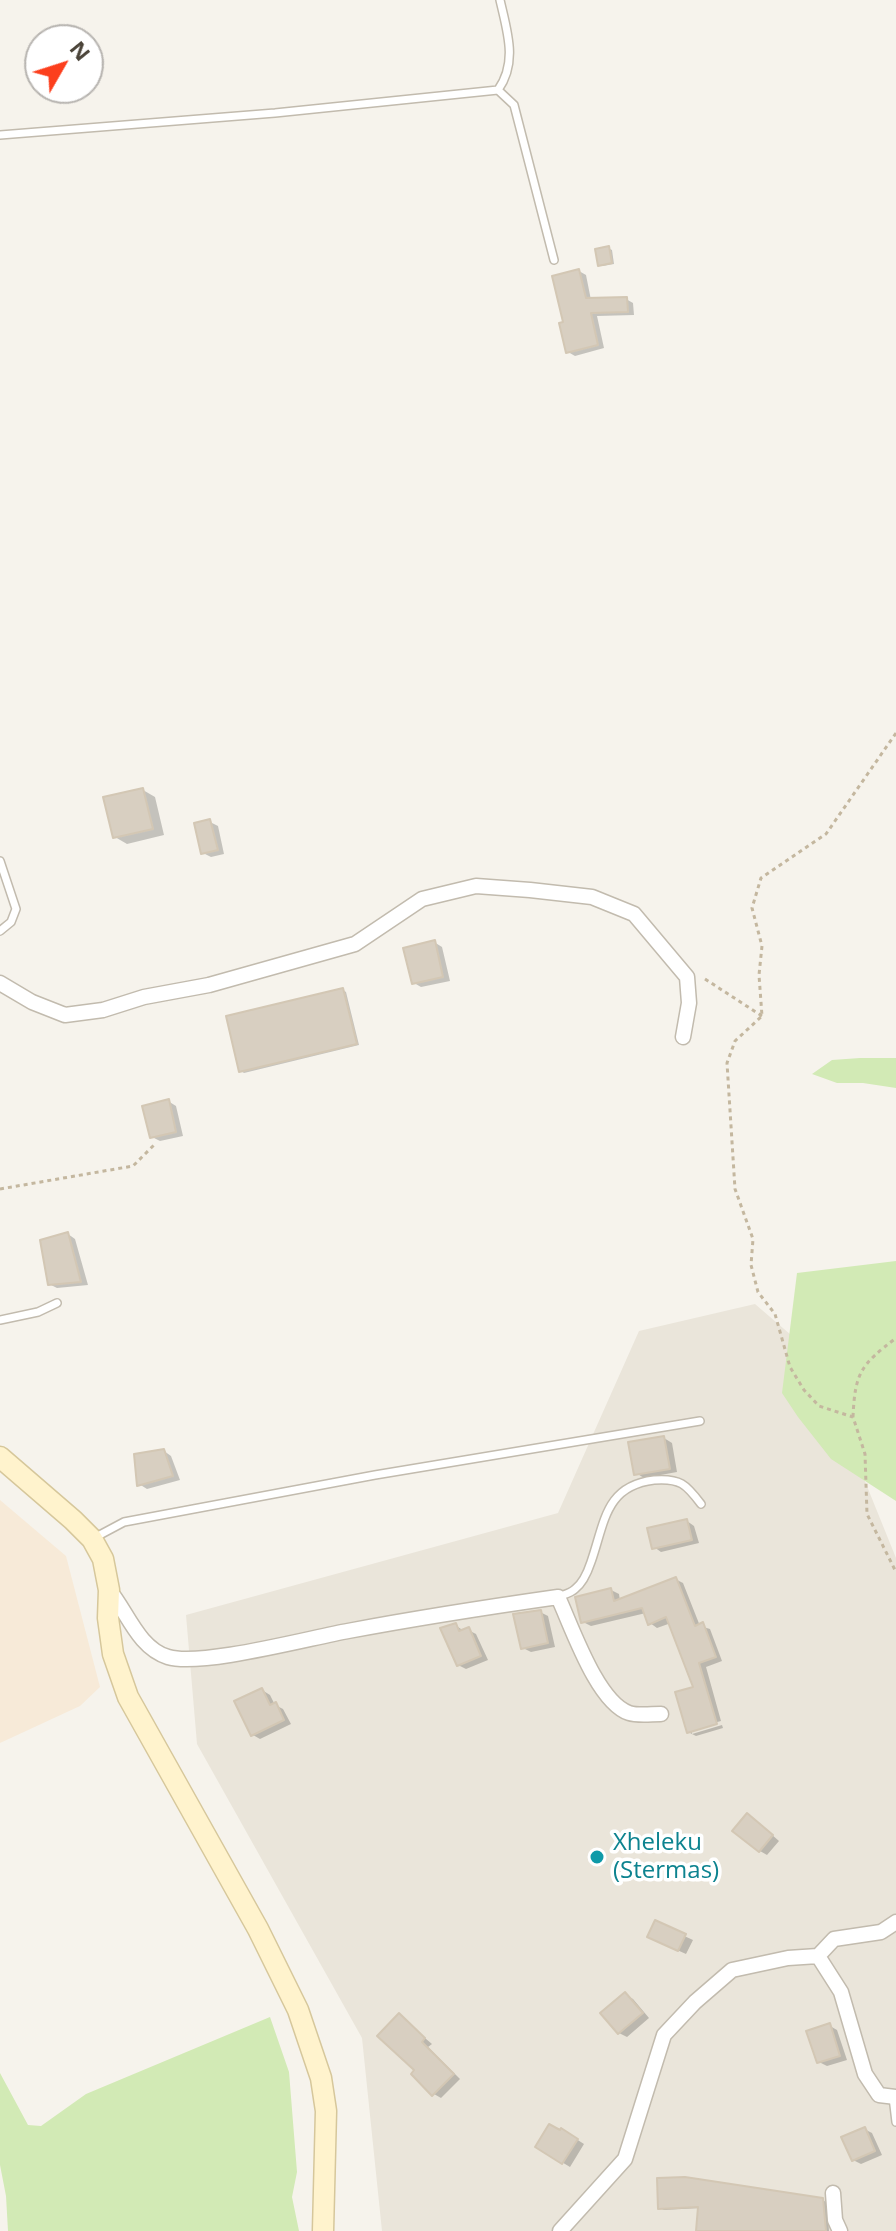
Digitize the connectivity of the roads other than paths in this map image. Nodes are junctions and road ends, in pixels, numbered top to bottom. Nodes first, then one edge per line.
1 (500, 0) edge
2 (498, 90) junction
3 (0, 135) edge
4 (554, 260) dead end
5 (0, 861) edge
6 (0, 931) edge
7 (0, 983) edge
8 (683, 1037) dead end
9 (57, 1303) dead end
10 (0, 1320) edge
11 (700, 1421) dead end
12 (0, 1457) edge
13 (701, 1504) dead end
14 (92, 1539) junction
15 (109, 1590) junction
16 (558, 1597) junction
17 (661, 1714) dead end
18 (896, 1922) edge
19 (818, 1956) junction
20 (894, 2097) edge
21 (896, 2122) edge
22 (833, 2193) dead end
23 (323, 2231) edge
24 (560, 2231) edge
25 (840, 2231) edge

1 - 2 lane
2 - 3 lane
2 - 4 lane
5 - 6 lane
7 - 8 street
9 - 10 lane
11 - 14 lane
12 - 14 main road
13 - 16 lane
14 - 15 main road
15 - 16 street
15 - 23 main road
16 - 17 street
18 - 19 street
19 - 20 street
19 - 24 street
20 - 21 lane
22 - 25 street

